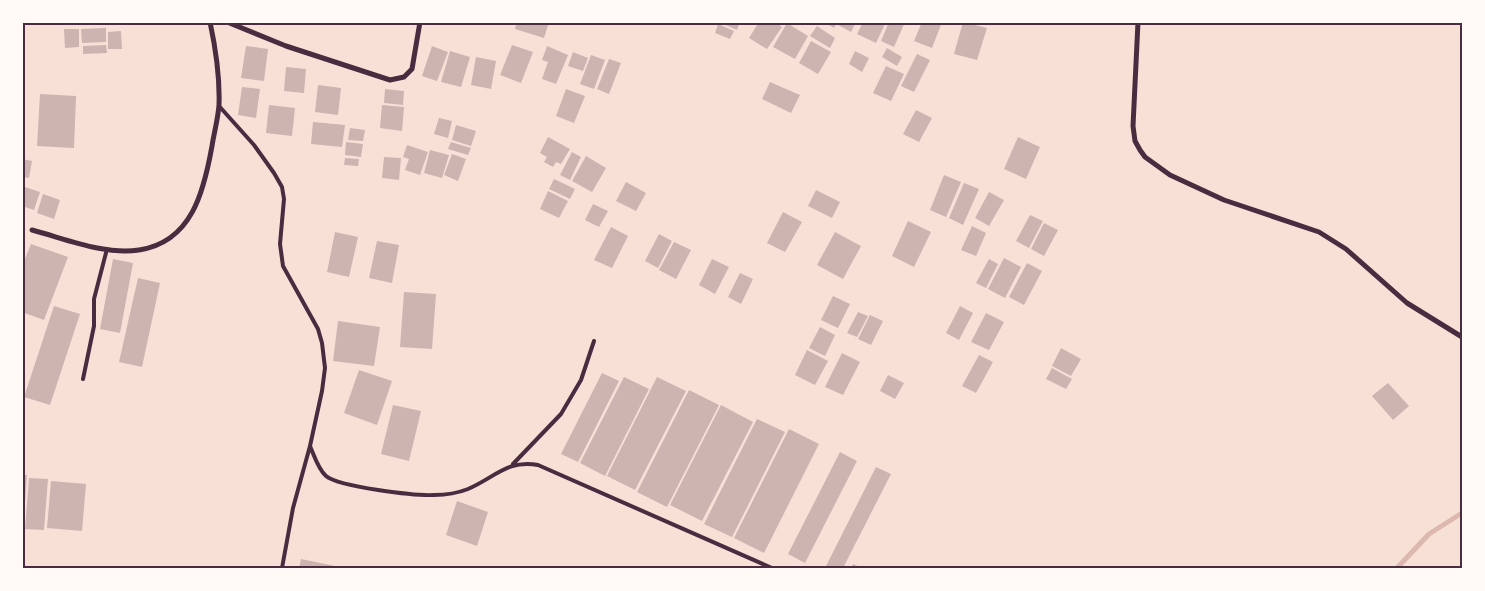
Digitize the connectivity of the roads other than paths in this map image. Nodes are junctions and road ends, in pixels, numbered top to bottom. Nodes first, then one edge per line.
1 (210, 22) edge
2 (227, 22) edge
3 (420, 22) edge
4 (1138, 22) edge
5 (219, 106) junction
6 (32, 230) dead end
7 (107, 250) junction
8 (1462, 338) edge
9 (594, 341) dead end
10 (83, 379) dead end
11 (310, 446) junction
12 (512, 466) junction
13 (282, 568) edge
14 (772, 568) edge

1 - 5 street
2 - 3 street
4 - 8 street
5 - 7 street
5 - 11 lane
6 - 7 street
7 - 10 lane
9 - 12 lane
11 - 12 lane
11 - 13 lane
12 - 14 lane

